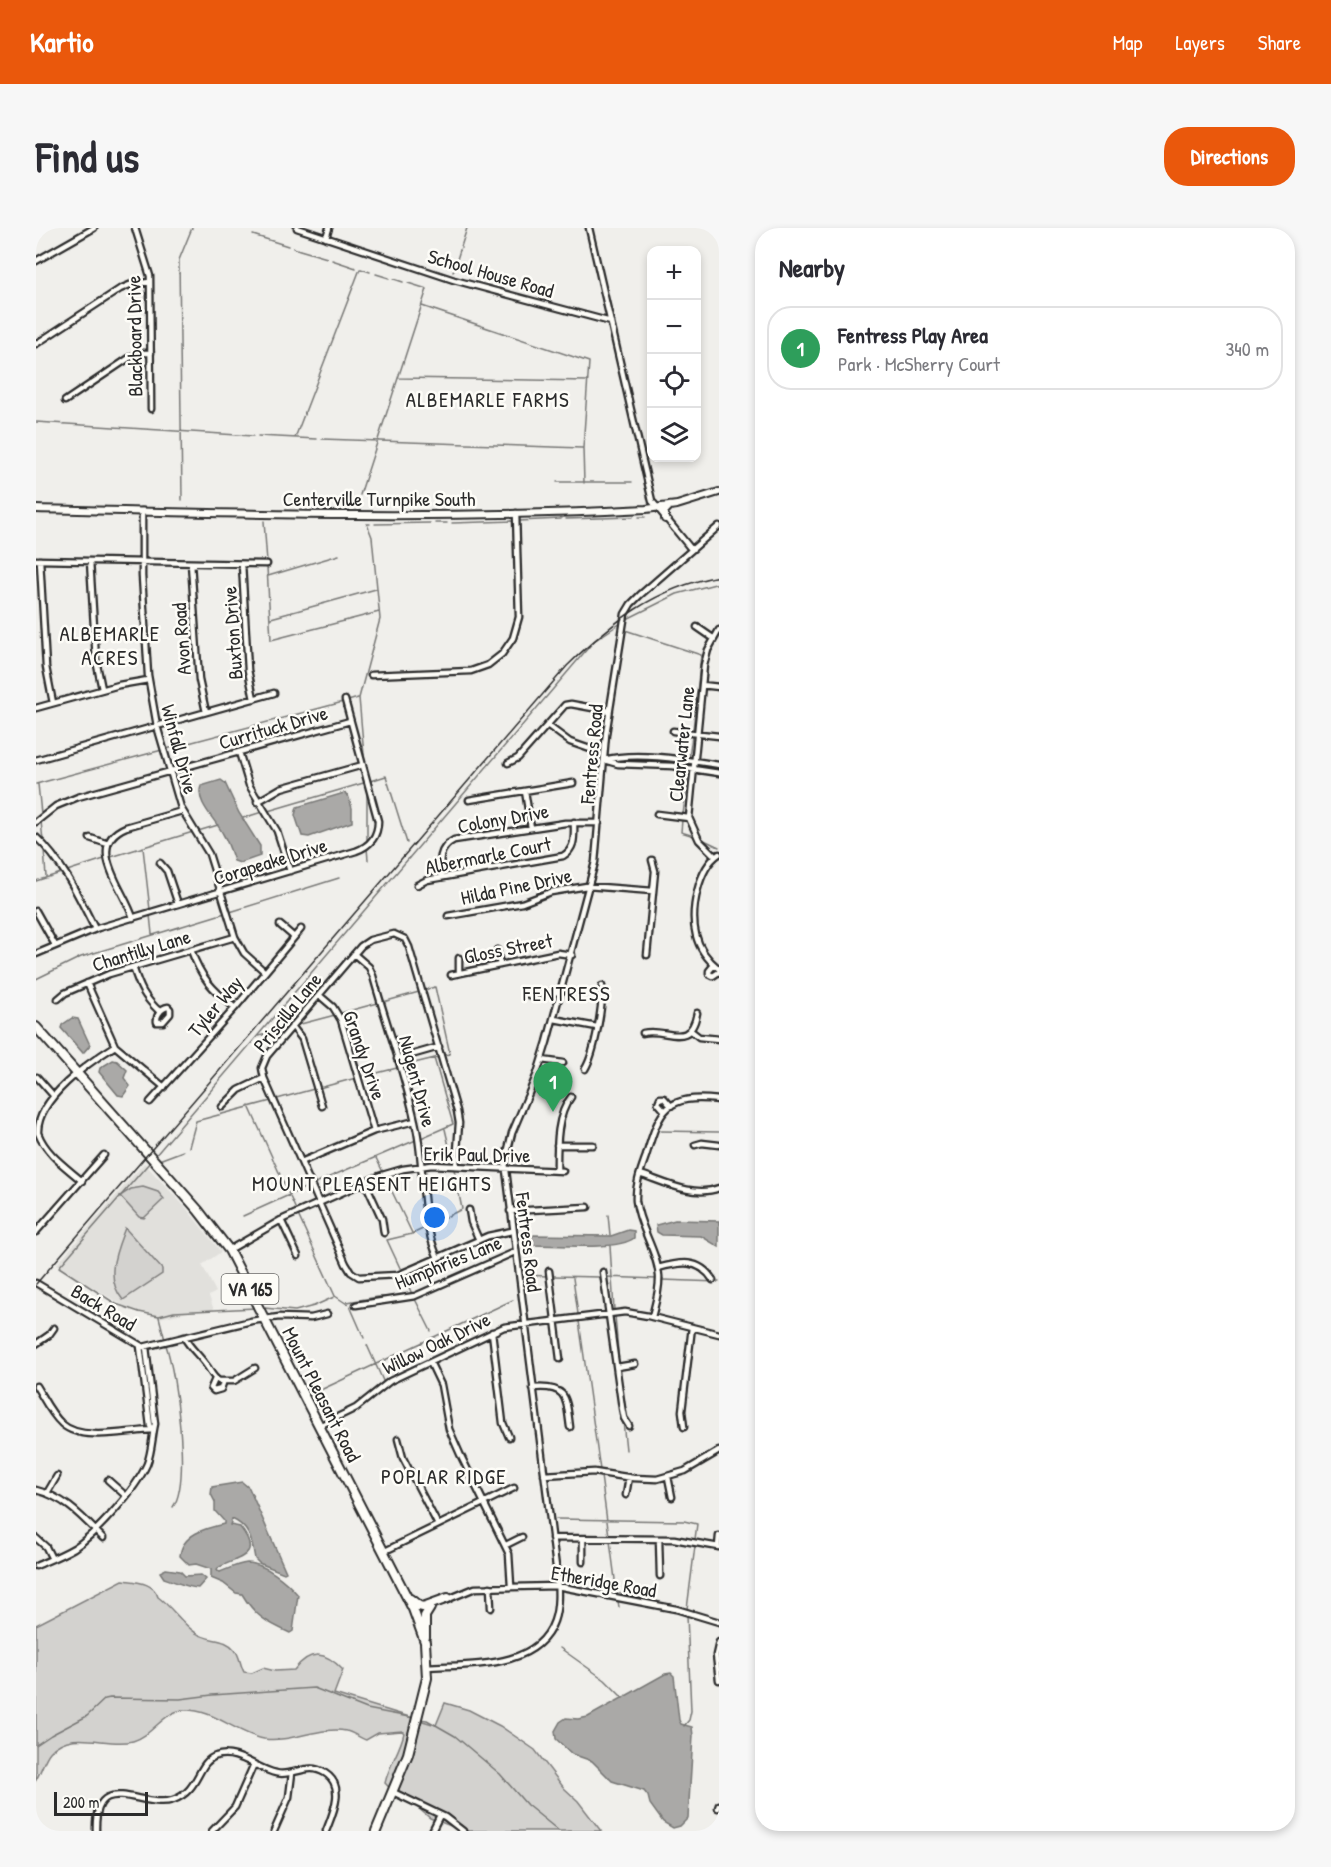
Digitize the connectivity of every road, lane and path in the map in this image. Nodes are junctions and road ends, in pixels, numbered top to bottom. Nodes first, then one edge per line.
1 (94, 228) edge
2 (135, 228) edge
3 (297, 228) edge
4 (329, 228) edge
5 (589, 228) edge
6 (326, 238) junction
7 (36, 261) edge
8 (150, 282) junction
9 (610, 322) junction
10 (36, 344) edge
11 (151, 352) junction
12 (65, 401) dead end
13 (151, 409) dead end
14 (719, 492) edge
15 (669, 506) junction
16 (657, 508) junction
17 (36, 509) edge
18 (142, 512) junction
19 (516, 513) junction
20 (665, 519) junction
21 (719, 526) edge
22 (691, 549) junction
23 (38, 560) edge
24 (90, 561) junction
25 (141, 562) junction
26 (191, 563) junction
27 (242, 564) junction
28 (267, 564) dead end
29 (697, 627) dead end
30 (719, 630) edge
31 (713, 638) junction
32 (371, 675) dead end
33 (148, 681) junction
34 (702, 685) junction
35 (719, 687) edge
36 (102, 689) junction
37 (274, 693) dead end
38 (254, 699) junction
39 (345, 700) dead end
40 (53, 703) junction
41 (36, 708) edge
42 (609, 711) junction
43 (206, 712) junction
44 (350, 720) junction
45 (547, 725) junction
46 (157, 726) junction
47 (673, 731) dead end
48 (698, 733) junction
49 (719, 736) edge
50 (590, 749) dead end
51 (239, 752) junction
52 (36, 760) edge
53 (604, 760) junction
54 (695, 761) junction
55 (508, 763) dead end
56 (363, 765) junction
57 (719, 765) edge
58 (695, 768) junction
59 (170, 771) junction
60 (719, 773) edge
61 (573, 783) dead end
62 (525, 791) junction
63 (469, 800) dead end
64 (257, 802) junction
65 (182, 811) junction
66 (657, 814) dead end
67 (689, 818) junction
68 (36, 822) edge
69 (574, 822) junction
70 (599, 823) junction
71 (531, 828) junction
72 (36, 837) edge
73 (90, 838) dead end
74 (108, 844) junction
75 (717, 855) edge
76 (652, 860) dead end
77 (160, 863) dead end
78 (290, 871) junction
79 (442, 877) junction
80 (417, 885) dead end
81 (590, 886) junction
82 (221, 891) junction
83 (653, 891) junction
84 (178, 904) junction
85 (36, 910) edge
86 (448, 916) dead end
87 (133, 918) junction
88 (280, 925) dead end
89 (95, 929) junction
90 (301, 929) dead end
91 (235, 937) junction
92 (294, 937) junction
93 (55, 945) junction
94 (191, 950) junction
95 (497, 950) dead end
96 (36, 954) edge
97 (354, 954) junction
98 (572, 955) junction
99 (647, 955) dead end
100 (459, 958) dead end
101 (500, 965) junction
102 (133, 967) junction
103 (717, 969) edge
104 (264, 971) junction
105 (459, 973) junction
106 (451, 975) dead end
107 (87, 982) junction
108 (602, 986) dead end
109 (562, 991) junction
110 (319, 995) junction
111 (530, 996) dead end
112 (58, 999) dead end
113 (235, 1008) junction
114 (160, 1012) dead end
115 (697, 1012) dead end
116 (554, 1019) junction
117 (292, 1026) junction
118 (36, 1027) edge
119 (597, 1027) junction
120 (690, 1030) junction
121 (643, 1033) dead end
122 (719, 1040) edge
123 (116, 1046) junction
124 (439, 1047) junction
125 (397, 1059) junction
126 (542, 1060) junction
127 (563, 1064) dead end
128 (585, 1069) dead end
129 (76, 1072) junction
130 (37, 1077) edge
131 (264, 1078) junction
132 (164, 1087) junction
133 (52, 1094) junction
134 (571, 1097) dead end
135 (719, 1100) edge
136 (150, 1102) dead end
137 (322, 1106) dead end
138 (671, 1106) junction
139 (222, 1107) dead end
140 (665, 1111) junction
141 (415, 1121) junction
142 (374, 1131) junction
143 (557, 1145) junction
144 (593, 1145) dead end
145 (695, 1145) dead end
146 (719, 1145) edge
147 (104, 1155) dead end
148 (301, 1162) junction
149 (421, 1166) junction
150 (456, 1166) junction
151 (505, 1170) junction
152 (640, 1174) junction
153 (82, 1180) junction
154 (365, 1182) junction
155 (719, 1188) edge
156 (319, 1203) junction
157 (588, 1208) dead end
158 (469, 1210) dead end
159 (510, 1211) junction
160 (281, 1220) junction
161 (512, 1231) junction
162 (36, 1232) edge
163 (384, 1233) dead end
164 (479, 1240) junction
165 (229, 1250) junction
166 (515, 1252) junction
167 (298, 1256) dead end
168 (438, 1258) junction
169 (658, 1268) junction
170 (549, 1271) dead end
171 (603, 1272) dead end
172 (713, 1280) dead end
173 (36, 1283) edge
174 (356, 1305) dead end
175 (609, 1313) junction
176 (327, 1314) dead end
177 (652, 1317) junction
178 (265, 1318) junction
179 (555, 1320) junction
180 (525, 1324) junction
181 (692, 1327) junction
182 (54, 1328) dead end
183 (492, 1332) junction
184 (719, 1334) edge
185 (184, 1337) junction
186 (36, 1344) edge
187 (143, 1346) junction
188 (560, 1359) dead end
189 (430, 1362) junction
190 (635, 1364) dead end
191 (616, 1367) junction
192 (255, 1368) dead end
193 (215, 1379) junction
194 (224, 1383) junction
195 (36, 1386) edge
196 (533, 1388) junction
197 (42, 1396) junction
198 (36, 1400) edge
199 (319, 1426) junction
200 (629, 1426) dead end
201 (570, 1427) dead end
202 (684, 1427) dead end
203 (153, 1430) junction
204 (509, 1437) dead end
205 (398, 1438) dead end
206 (719, 1451) edge
207 (544, 1475) junction
208 (57, 1476) dead end
209 (629, 1477) junction
210 (668, 1477) junction
211 (108, 1480) dead end
212 (514, 1488) dead end
213 (36, 1490) edge
214 (47, 1493) junction
215 (626, 1495) dead end
216 (126, 1496) junction
217 (672, 1497) dead end
218 (484, 1502) junction
219 (438, 1526) junction
220 (95, 1530) junction
221 (719, 1536) edge
222 (522, 1537) dead end
223 (36, 1538) edge
224 (103, 1538) dead end
225 (552, 1538) junction
226 (583, 1539) junction
227 (659, 1539) junction
228 (506, 1545) junction
229 (718, 1547) edge
230 (383, 1552) junction
231 (52, 1559) junction
232 (583, 1562) dead end
233 (36, 1566) edge
234 (660, 1576) dead end
235 (511, 1586) junction
236 (557, 1586) junction
237 (490, 1587) junction
238 (404, 1591) junction
239 (448, 1598) junction
240 (430, 1608) junction
241 (491, 1608) dead end
242 (415, 1615) junction
243 (719, 1622) edge
244 (425, 1642) junction
245 (719, 1642) edge
246 (427, 1667) junction
247 (719, 1680) edge
248 (254, 1764) junction
249 (292, 1773) junction
250 (393, 1792) junction
251 (440, 1815) junction
252 (96, 1831) edge
253 (212, 1831) edge
254 (274, 1831) edge
255 (326, 1831) edge
256 (376, 1831) edge
257 (432, 1831) edge
258 (463, 1831) edge

1 - 7 street
2 - 8 street, Blackboard Drive
3 - 6 street, School House Road
4 - 6 street
5 - 9 street
6 - 9 street, School House Road
8 - 10 street
8 - 11 street, Blackboard Drive
9 - 16 street
11 - 12 street
11 - 13 street, Blackboard Drive
14 - 15 main road, Centerville Turnpike South
15 - 16 main road, Centerville Turnpike South
15 - 20 main road
16 - 19 main road, Centerville Turnpike South
16 - 20 street
17 - 18 main road, Centerville Turnpike South
18 - 19 main road, Centerville Turnpike South
18 - 25 street, Winfall Drive
19 - 32 street
20 - 22 street
21 - 22 street, Fentress Road
22 - 42 street, Fentress Road
23 - 24 street
23 - 40 street
24 - 25 street
24 - 36 street
25 - 26 street
25 - 33 street, Winfall Drive
26 - 27 street
26 - 43 street, Avon Road
27 - 28 street
27 - 38 street, Buxton Drive
29 - 31 street
30 - 31 street, Clearwater Lane
31 - 34 street, Clearwater Lane
33 - 36 street
33 - 46 street, Winfall Drive
34 - 35 street
34 - 48 street, Clearwater Lane
36 - 40 street
37 - 38 street
38 - 43 street
39 - 44 street, Corapeake Drive
40 - 41 street
42 - 45 street
42 - 53 street, Fentress Road
43 - 46 street
44 - 51 street, Currituck Drive
44 - 56 street, Corapeake Drive
45 - 50 street
45 - 55 street
46 - 52 street
46 - 59 street, Winfall Drive
47 - 48 street
48 - 49 street
48 - 54 street, Clearwater Lane
51 - 59 street, Currituck Drive
51 - 64 street
53 - 54 street
53 - 58 street
53 - 70 street, Fentress Road
54 - 57 street
54 - 58 street, Clearwater Lane
56 - 64 street
56 - 78 street, Corapeake Drive
58 - 60 street
58 - 67 street, Clearwater Lane
59 - 65 street, Winfall Drive
59 - 68 street, Currituck Drive
61 - 62 street
62 - 63 street
62 - 71 street
64 - 78 street
65 - 74 street
65 - 82 street, Winfall Drive
66 - 67 street
67 - 75 street, Clearwater Lane
69 - 70 street, Colony Drive
69 - 71 street, Colony Drive
69 - 79 street, Albermarle Court
70 - 81 street, Fentress Road
71 - 79 street, Colony Drive
72 - 89 street
73 - 74 street
74 - 87 street
75 - 103 street
76 - 83 street
77 - 84 street
78 - 82 street, Corapeake Drive
79 - 80 street, Albermarle Court
81 - 83 street, Hilda Pine Drive
81 - 86 street, Hilda Pine Drive
81 - 98 street, Fentress Road
82 - 84 street, Corapeake Drive
82 - 91 street, Winfall Drive
83 - 99 street
84 - 87 street, Corapeake Drive
85 - 93 street
87 - 89 street, Corapeake Drive
88 - 92 street
89 - 93 street, Corapeake Drive
90 - 92 street, Tyler Way
91 - 94 street, Chantilly Lane
91 - 104 street, Winfall Drive
92 - 104 street, Tyler Way
93 - 96 street, Corapeake Drive
94 - 102 street, Chantilly Lane
94 - 113 street
95 - 101 street
97 - 110 street, Priscilla Lane
97 - 124 street, Priscilla Lane
97 - 125 street, Nugent Drive
98 - 101 street, Gloss Street
98 - 109 street, Fentress Road
100 - 105 street
101 - 105 street, Gloss Street
102 - 107 street, Chantilly Lane
102 - 114 street
104 - 113 street, Tyler Way
105 - 106 street, Gloss Street
107 - 112 street, Chantilly Lane
107 - 123 street
108 - 119 street
109 - 111 street
109 - 116 street, Fentress Road
110 - 117 street, Priscilla Lane
110 - 142 street, Grandy Drive
113 - 132 street, Tyler Way
115 - 120 street
116 - 119 street
116 - 126 street, Fentress Road
117 - 131 street, Priscilla Lane
117 - 137 street
118 - 129 highway, Mount Pleasant Road / VA 165
119 - 128 street
120 - 121 street
120 - 122 street
123 - 129 street
123 - 132 street
124 - 125 street
124 - 150 street, Priscilla Lane
125 - 141 street, Nugent Drive
126 - 127 street
126 - 151 street, Fentress Road
129 - 133 street
129 - 165 highway, Mount Pleasant Road / VA 165
130 - 133 street
131 - 139 street
131 - 148 street, Priscilla Lane
132 - 136 street, Tyler Way
133 - 153 street
134 - 143 street
135 - 138 street
138 - 140 street
138 - 140 street
140 - 152 street
141 - 142 street
141 - 149 street, Nugent Drive
142 - 148 street
143 - 144 street, Erik Paul Drive
143 - 151 street, Erik Paul Drive
145 - 146 street
147 - 153 street
148 - 156 street, Priscilla Lane
149 - 150 street, Erik Paul Drive
149 - 154 street, Erik Paul Drive
149 - 168 street, Nugent Drive
150 - 151 street, Erik Paul Drive
151 - 159 street, Fentress Road
152 - 155 street
152 - 169 street
153 - 162 street
154 - 156 street, Erik Paul Drive
154 - 163 street
156 - 160 street, Erik Paul Drive
156 - 168 street, Priscilla Lane
157 - 159 street
158 - 164 street
159 - 161 street, Fentress Road
160 - 165 street, Erik Paul Drive
160 - 167 street
161 - 164 street, Priscilla Lane
161 - 166 street, Fentress Road
164 - 168 street, Priscilla Lane
165 - 178 highway, Mount Pleasant Road / VA 165
166 - 174 street, Humphries Lane
166 - 180 street, Fentress Road
169 - 172 street
169 - 177 street
170 - 179 street
171 - 175 street
173 - 187 street, Back Road
175 - 177 street, Willow Oak Drive
175 - 179 street, Willow Oak Drive
175 - 191 street
176 - 178 street, Back Road
177 - 181 street, Willow Oak Drive
178 - 185 street, Back Road
178 - 199 highway, Mount Pleasant Road / VA 165
179 - 180 street, Willow Oak Drive
179 - 188 street
180 - 183 street, Willow Oak Drive
180 - 196 street, Fentress Road
181 - 184 street, Willow Oak Drive
181 - 202 street
182 - 186 street
183 - 189 street, Willow Oak Drive
183 - 204 street
185 - 187 street, Back Road
185 - 193 street
187 - 203 street
189 - 199 street, Willow Oak Drive
189 - 218 street
190 - 191 street
191 - 200 street
192 - 194 street
193 - 194 street
193 - 194 street
195 - 197 street
196 - 201 street
196 - 207 street, Fentress Road
197 - 198 street
197 - 203 street
199 - 230 highway, Mount Pleasant Road / VA 165
203 - 216 street
205 - 219 street
206 - 210 street
207 - 209 street
207 - 225 street, Fentress Road
208 - 214 street
209 - 210 street
209 - 215 street
210 - 217 street
211 - 216 street
212 - 218 street
213 - 214 street
214 - 220 street
216 - 220 street
218 - 219 street
218 - 228 street
219 - 230 street
220 - 224 street
220 - 231 street
221 - 229 street
222 - 228 street
223 - 231 street
225 - 226 street
225 - 236 street, Fentress Road
226 - 227 street
226 - 232 street
227 - 229 street
227 - 234 street
228 - 235 street
230 - 238 highway, Mount Pleasant Road / VA 165
231 - 233 street
235 - 236 street, Etheridge Road
235 - 237 street, Etheridge Road
236 - 243 street, Etheridge Road
236 - 246 street, Fentress Road
237 - 239 street, Etheridge Road
237 - 241 street
238 - 239 highway
238 - 242 highway, Mount Pleasant Road / VA 165
239 - 240 street, Etheridge Road
240 - 242 street, Etheridge Road
240 - 244 highway
242 - 244 highway, Mount Pleasant Road / VA 165
244 - 246 highway, Mount Pleasant Road / VA 165
245 - 247 street
246 - 250 highway, Mount Pleasant Road / VA 165
248 - 249 street
248 - 252 street
248 - 253 street
249 - 254 street
249 - 255 street
250 - 251 street
250 - 256 highway, Mount Pleasant Road / VA 165
251 - 257 street
251 - 258 street

